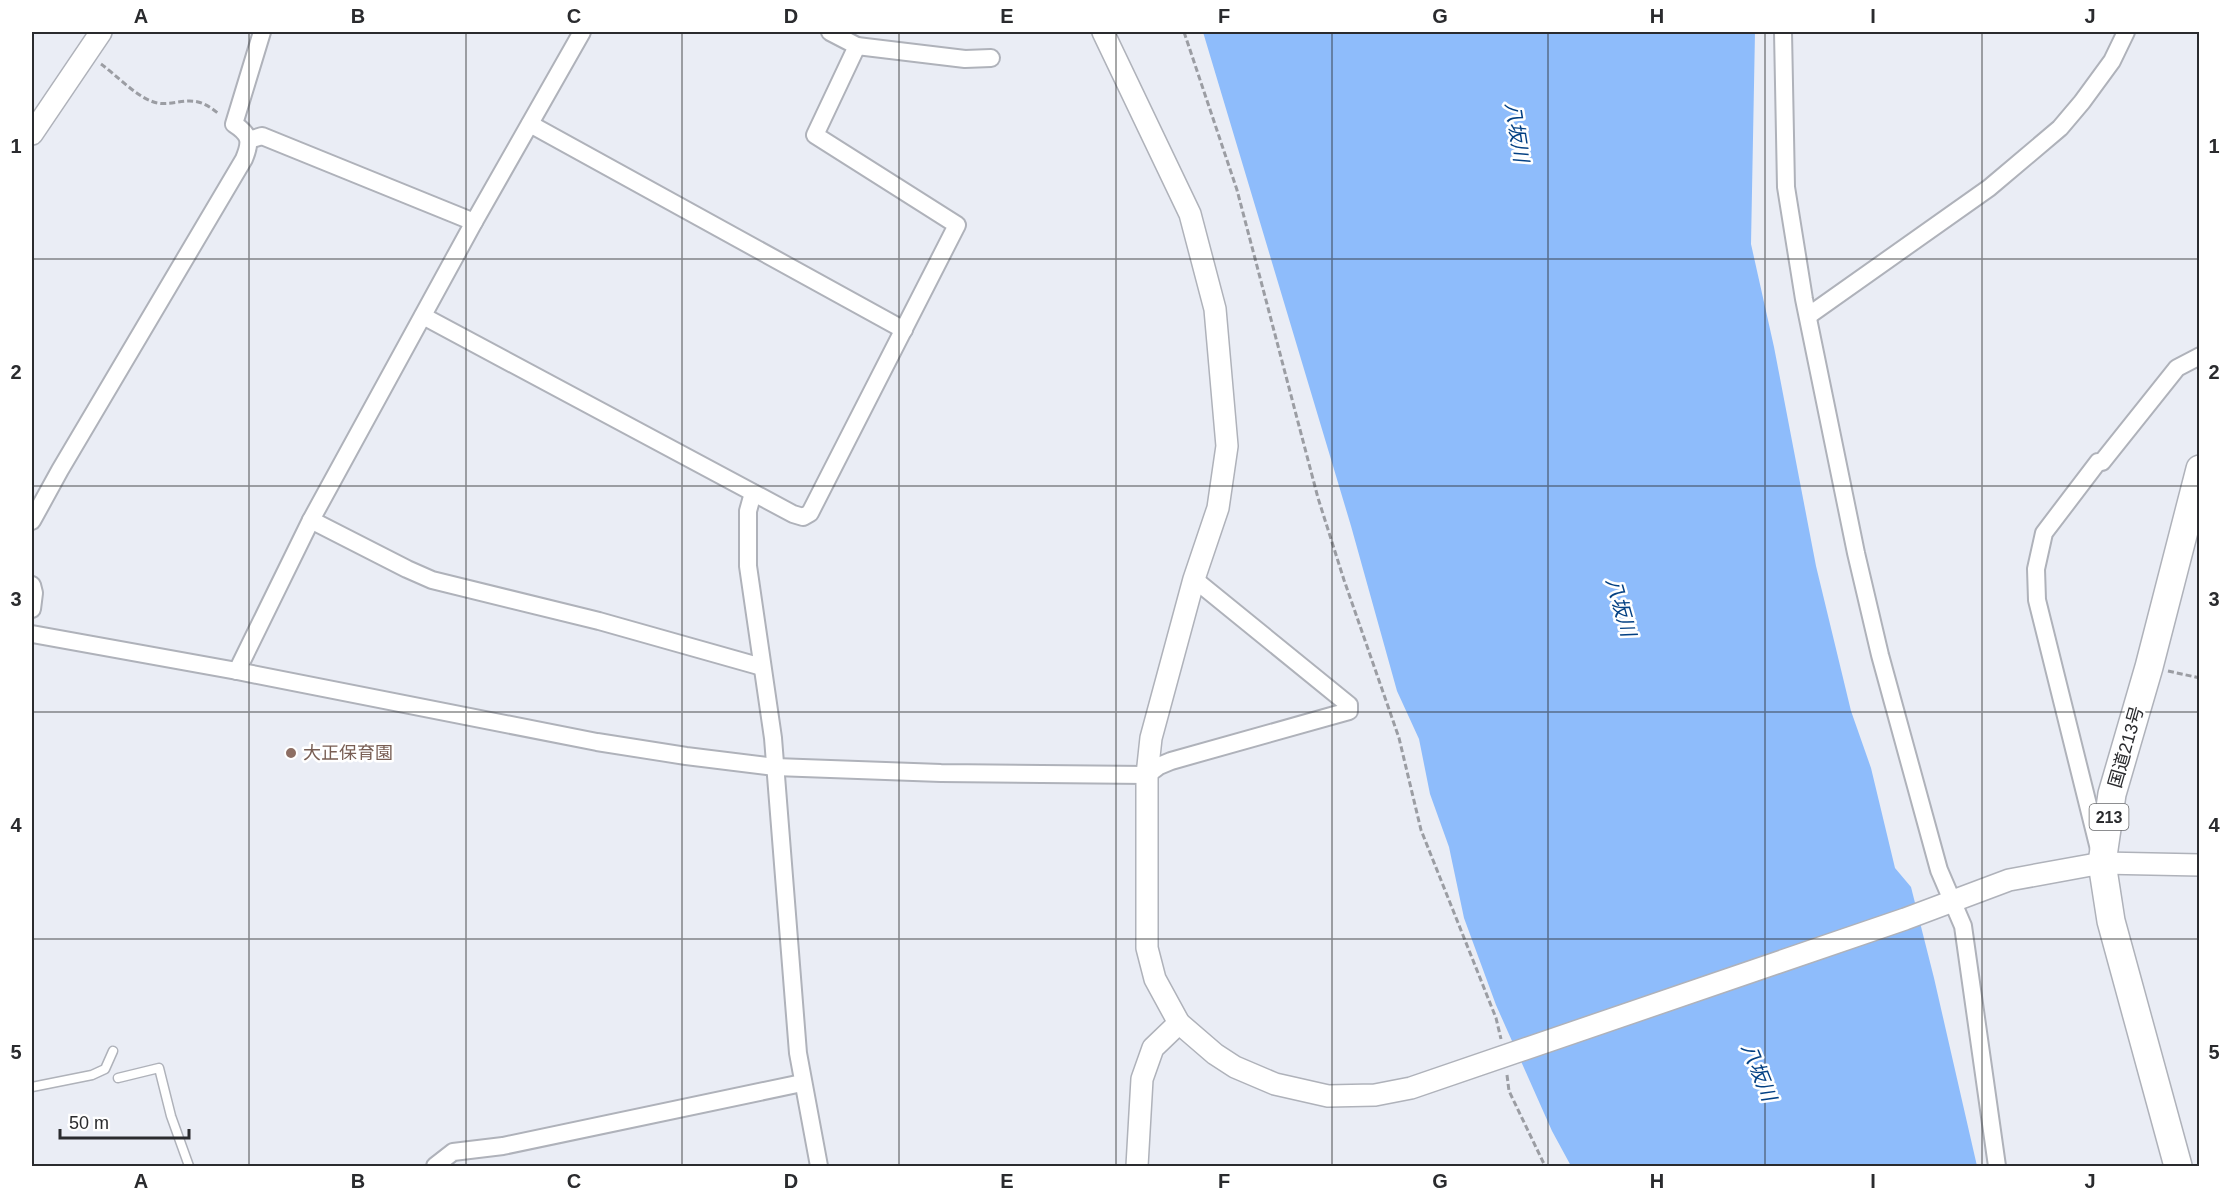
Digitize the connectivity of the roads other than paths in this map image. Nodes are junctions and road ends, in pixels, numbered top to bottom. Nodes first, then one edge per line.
1 (101, 32) edge
2 (262, 32) edge
3 (582, 32) edge
4 (830, 32) edge
5 (1103, 32) edge
6 (1783, 32) edge
7 (2126, 32) edge
8 (857, 46) junction
9 (991, 58) dead end
10 (530, 124) junction
11 (32, 134) edge
12 (249, 141) junction
13 (474, 222) junction
14 (423, 316) junction
15 (1808, 316) junction
16 (904, 330) junction
17 (2199, 356) edge
18 (2199, 470) edge
19 (753, 493) junction
20 (311, 520) junction
21 (32, 521) edge
22 (1194, 579) junction
23 (32, 585) edge
24 (32, 609) edge
25 (32, 634) edge
26 (762, 667) junction
27 (237, 671) junction
28 (775, 767) junction
29 (1147, 775) junction
30 (2102, 863) junction
31 (2199, 865) edge
32 (1952, 902) junction
33 (1179, 1023) junction
34 (114, 1051) dead end
35 (118, 1078) dead end
36 (802, 1083) junction
37 (32, 1088) edge
38 (189, 1167) edge
39 (435, 1167) edge
40 (819, 1167) edge
41 (1137, 1167) edge
42 (1997, 1167) edge
43 (2178, 1167) edge

1 - 11 street
2 - 12 street
3 - 10 street
4 - 8 street
5 - 22 street
6 - 15 street
7 - 15 street
8 - 9 street
8 - 16 street
10 - 13 street
10 - 16 street
12 - 13 street
12 - 21 street
13 - 14 street
14 - 19 street
14 - 20 street
15 - 32 street
16 - 19 street
17 - 30 street
18 - 30 highway, 国道213号 / 213
19 - 26 street
20 - 26 street
20 - 27 street
22 - 29 street
22 - 29 street
23 - 24 street
25 - 27 street
26 - 28 street
27 - 28 street
28 - 29 street
28 - 36 street
29 - 33 street
30 - 31 street
30 - 32 street
30 - 43 highway, 国道213号 / 213
32 - 33 street
32 - 42 street
33 - 41 street
34 - 37 lane
35 - 38 lane
36 - 39 street
36 - 40 street

